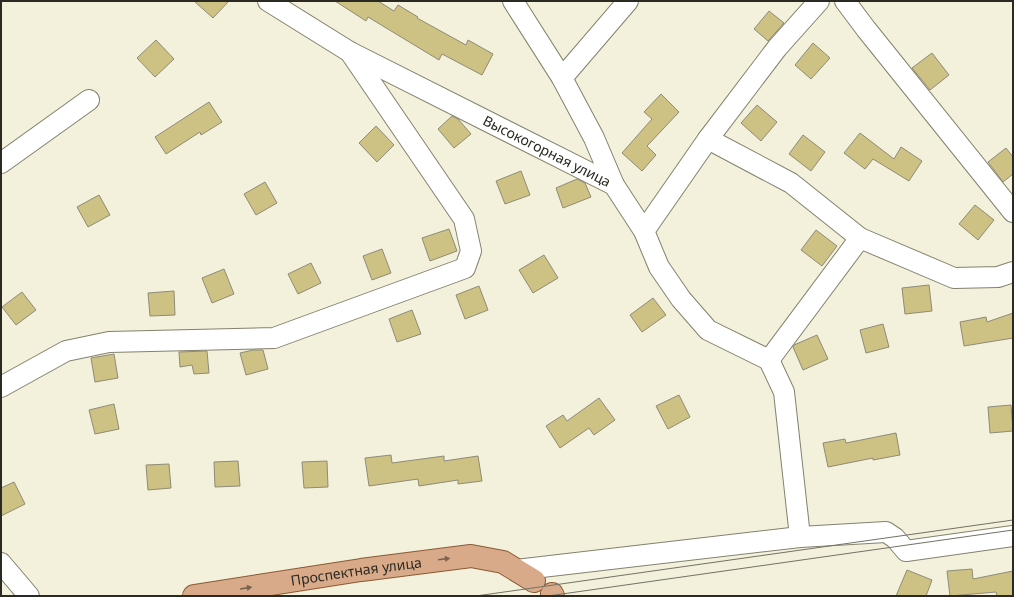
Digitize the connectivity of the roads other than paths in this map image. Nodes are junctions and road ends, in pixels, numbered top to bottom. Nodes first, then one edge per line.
1 (268, 1) edge
2 (513, 1) edge
3 (628, 1) edge
4 (819, 1) edge
5 (845, 1) edge
6 (350, 52) junction
7 (562, 78) junction
8 (89, 100) dead end
9 (708, 140) junction
10 (1, 163) edge
11 (614, 185) junction
12 (1013, 212) edge
13 (644, 231) junction
14 (860, 238) junction
15 (1013, 272) edge
16 (769, 360) junction
17 (1, 388) edge
18 (1013, 536) edge
19 (800, 537) junction
20 (1, 563) edge
21 (525, 575) joint
22 (28, 596) edge
23 (194, 596) edge

1 - 6 street, Высокогорная улица
2 - 7 street
3 - 7 street
4 - 9 street
5 - 12 street
6 - 11 street, Высокогорная улица
6 - 17 street
7 - 11 street
8 - 10 street
9 - 13 street
9 - 14 street
11 - 13 street, Высокогорная улица
13 - 16 street, Высокогорная улица
14 - 15 street
14 - 16 street
16 - 19 street
18 - 19 street
19 - 21 street
20 - 22 street
23 -> 21 main road, Проспектная улица

